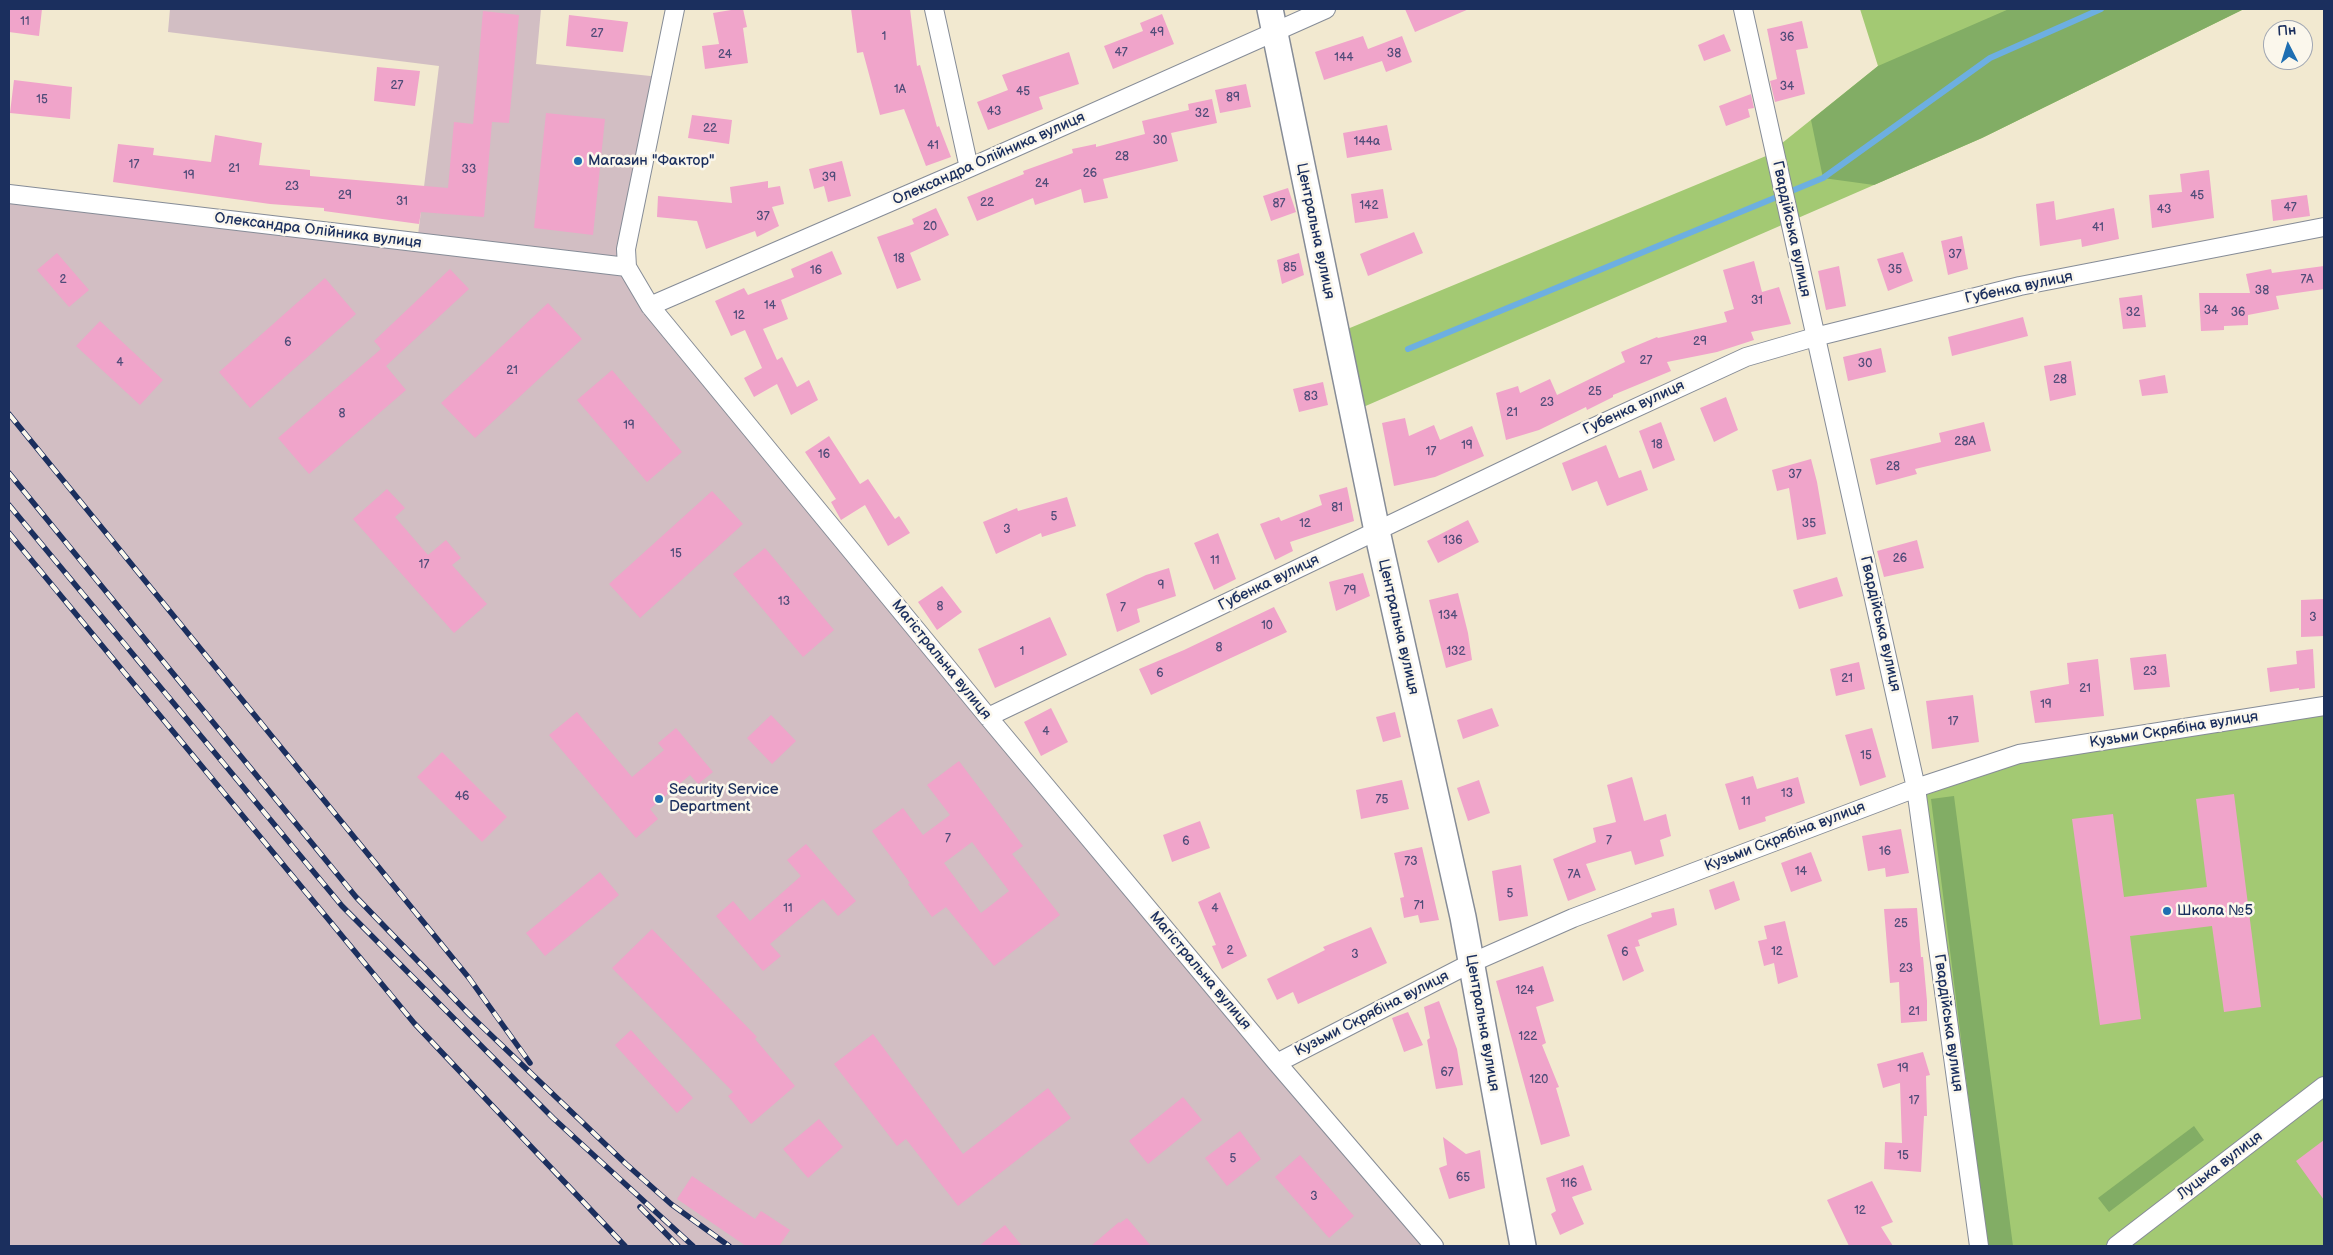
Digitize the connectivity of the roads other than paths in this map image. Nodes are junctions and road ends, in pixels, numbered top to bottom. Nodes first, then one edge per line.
1 (675, 9) edge
2 (934, 9) edge
3 (1326, 9) edge
4 (1743, 9) edge
5 (1272, 20) edge
6 (969, 168) junction
7 (9, 194) edge
8 (2324, 228) edge
9 (627, 267) junction
10 (650, 306) junction
11 (1815, 337) junction
12 (1377, 531) junction
13 (2324, 706) edge
14 (988, 717) junction
15 (1916, 788) junction
16 (1471, 963) junction
17 (1277, 1063) junction
18 (2324, 1086) edge
19 (1434, 1246) edge
20 (1523, 1246) edge
21 (1979, 1246) edge
22 (2116, 1246) edge

1 - 9 street
2 - 6 street
3 - 5 street, Олександра Олійника вулиця
4 - 11 street, Гвардійська вулиця
5 - 6 street, Олександра Олійника вулиця
5 - 12 main road, Центральна вулиця
6 - 10 street, Олександра Олійника вулиця
7 - 9 street, Олександра Олійника вулиця
8 - 11 street, Губенка вулиця
9 - 10 street, Магістральна вулиця
10 - 14 street, Магістральна вулиця
11 - 12 street, Губенка вулиця
11 - 15 street, Гвардійська вулиця
12 - 14 street, Губенка вулиця
12 - 16 main road, Центральна вулиця
13 - 15 street, Кузьми Скрябіна вулиця
14 - 17 street, Магістральна вулиця
15 - 16 street, Кузьми Скрябіна вулиця
15 - 21 street, Гвардійська вулиця
16 - 17 street, Кузьми Скрябіна вулиця
16 - 20 main road, Центральна вулиця
17 - 19 street, Магістральна вулиця
18 - 22 street, Луцька вулиця

